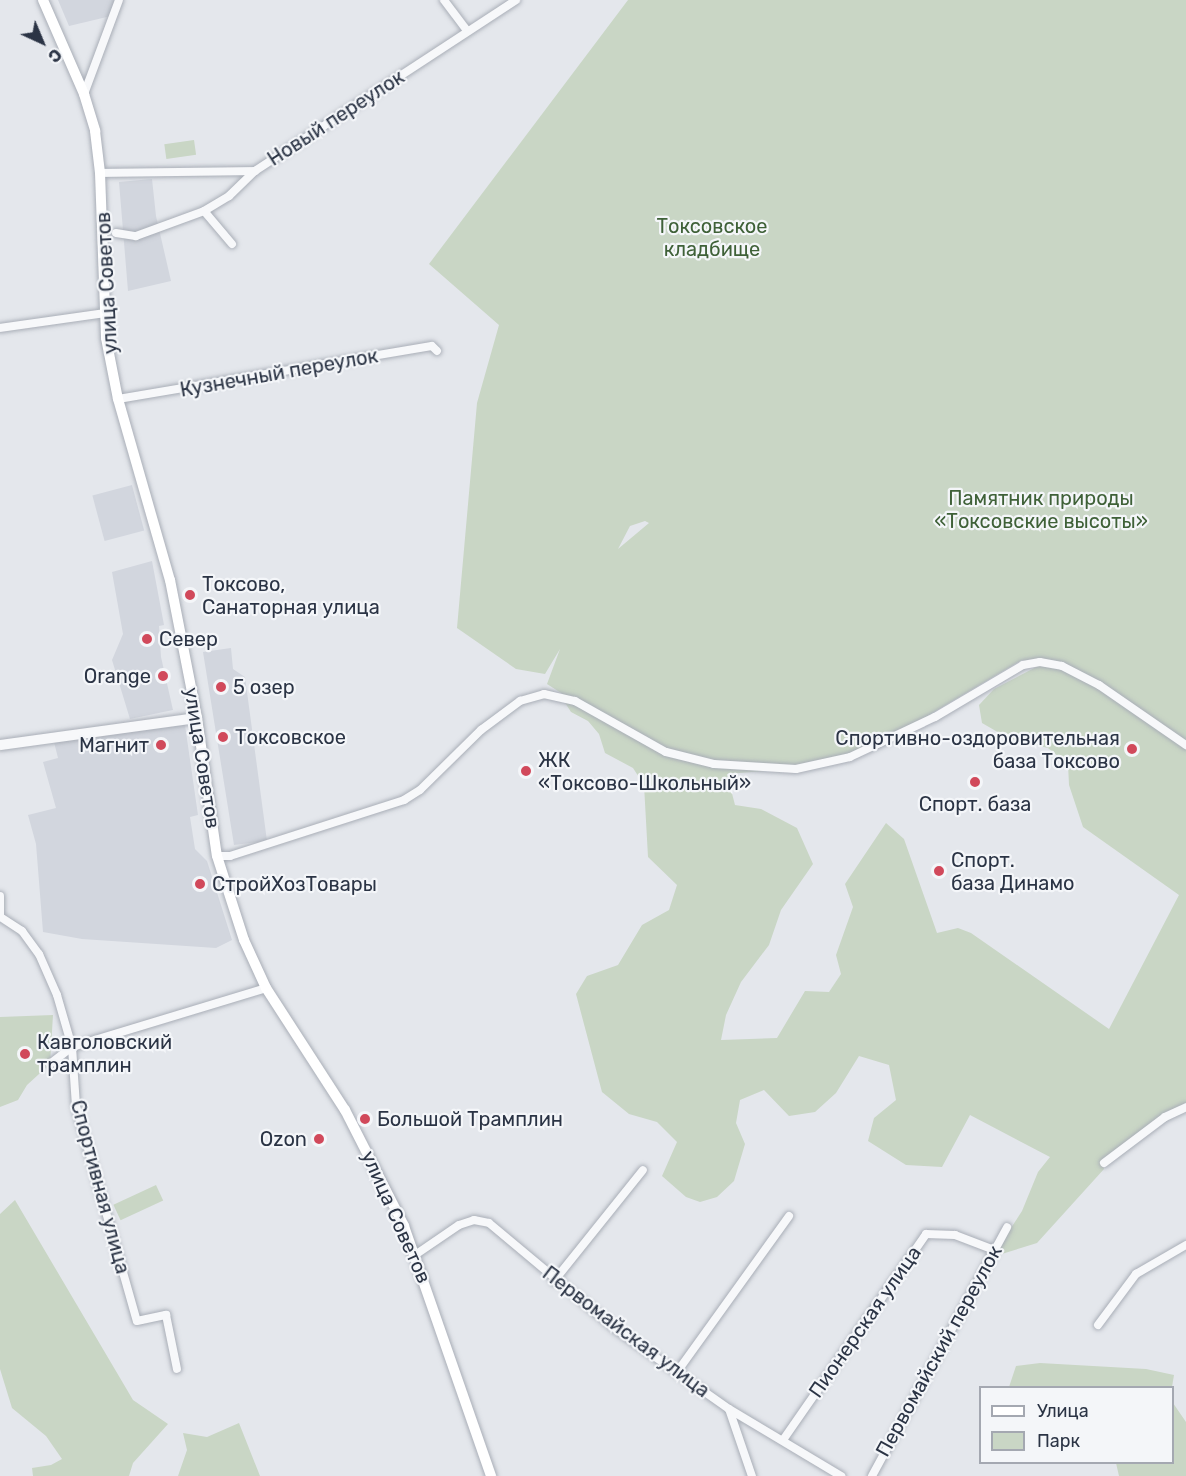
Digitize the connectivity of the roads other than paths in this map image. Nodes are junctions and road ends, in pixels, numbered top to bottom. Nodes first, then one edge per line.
1 (43, 0) edge
2 (119, 0) edge
3 (444, 0) edge
4 (516, 0) edge
5 (466, 31) junction
6 (84, 94) junction
7 (255, 171) junction
8 (100, 173) junction
9 (204, 211) junction
10 (116, 233) dead end
11 (232, 244) dead end
12 (105, 313) junction
13 (0, 328) edge
14 (437, 351) dead end
15 (118, 399) junction
16 (197, 718) junction
17 (0, 745) edge
18 (1186, 745) edge
19 (217, 856) junction
20 (0, 896) edge
21 (1, 918) edge
22 (266, 988) junction
23 (72, 1047) junction
24 (50, 1064) dead end
25 (1186, 1107) edge
26 (1104, 1162) dead end
27 (643, 1170) dead end
28 (789, 1216) dead end
29 (1007, 1227) dead end
30 (1186, 1245) edge
31 (994, 1250) junction
32 (415, 1255) junction
33 (554, 1281) junction
34 (1098, 1325) dead end
35 (177, 1369) dead end
36 (677, 1372) junction
37 (729, 1409) junction
38 (783, 1440) junction
39 (491, 1476) edge
40 (752, 1476) edge
41 (841, 1476) edge
42 (872, 1476) edge

1 - 6 main road, улица Советов
2 - 6 street
3 - 5 street
4 - 5 street, Новый переулок
5 - 7 street, Новый переулок
6 - 8 main road, улица Советов
7 - 8 street, Новый переулок
7 - 9 street
8 - 12 main road, улица Советов
9 - 10 street
9 - 11 street
12 - 13 street
12 - 15 main road, улица Советов
14 - 15 street, Кузнечный переулок
15 - 16 main road, улица Советов
16 - 17 street
16 - 19 main road, улица Советов
18 - 19 street
19 - 22 main road, улица Советов
20 - 21 street
21 - 23 street, Спортивная улица
22 - 23 street
22 - 32 main road, улица Советов
23 - 24 street
23 - 35 street, Спортивная улица
25 - 26 street
27 - 33 street
28 - 36 street
29 - 31 street, Первомайский переулок
30 - 34 street
31 - 38 street, Пионерская улица
31 - 42 street, Первомайский переулок
32 - 33 street, Первомайская улица
32 - 39 main road, улица Советов
33 - 36 street, Первомайская улица
36 - 37 street, Первомайская улица
37 - 38 street, Первомайская улица
37 - 40 street
38 - 41 street, Первомайская улица

